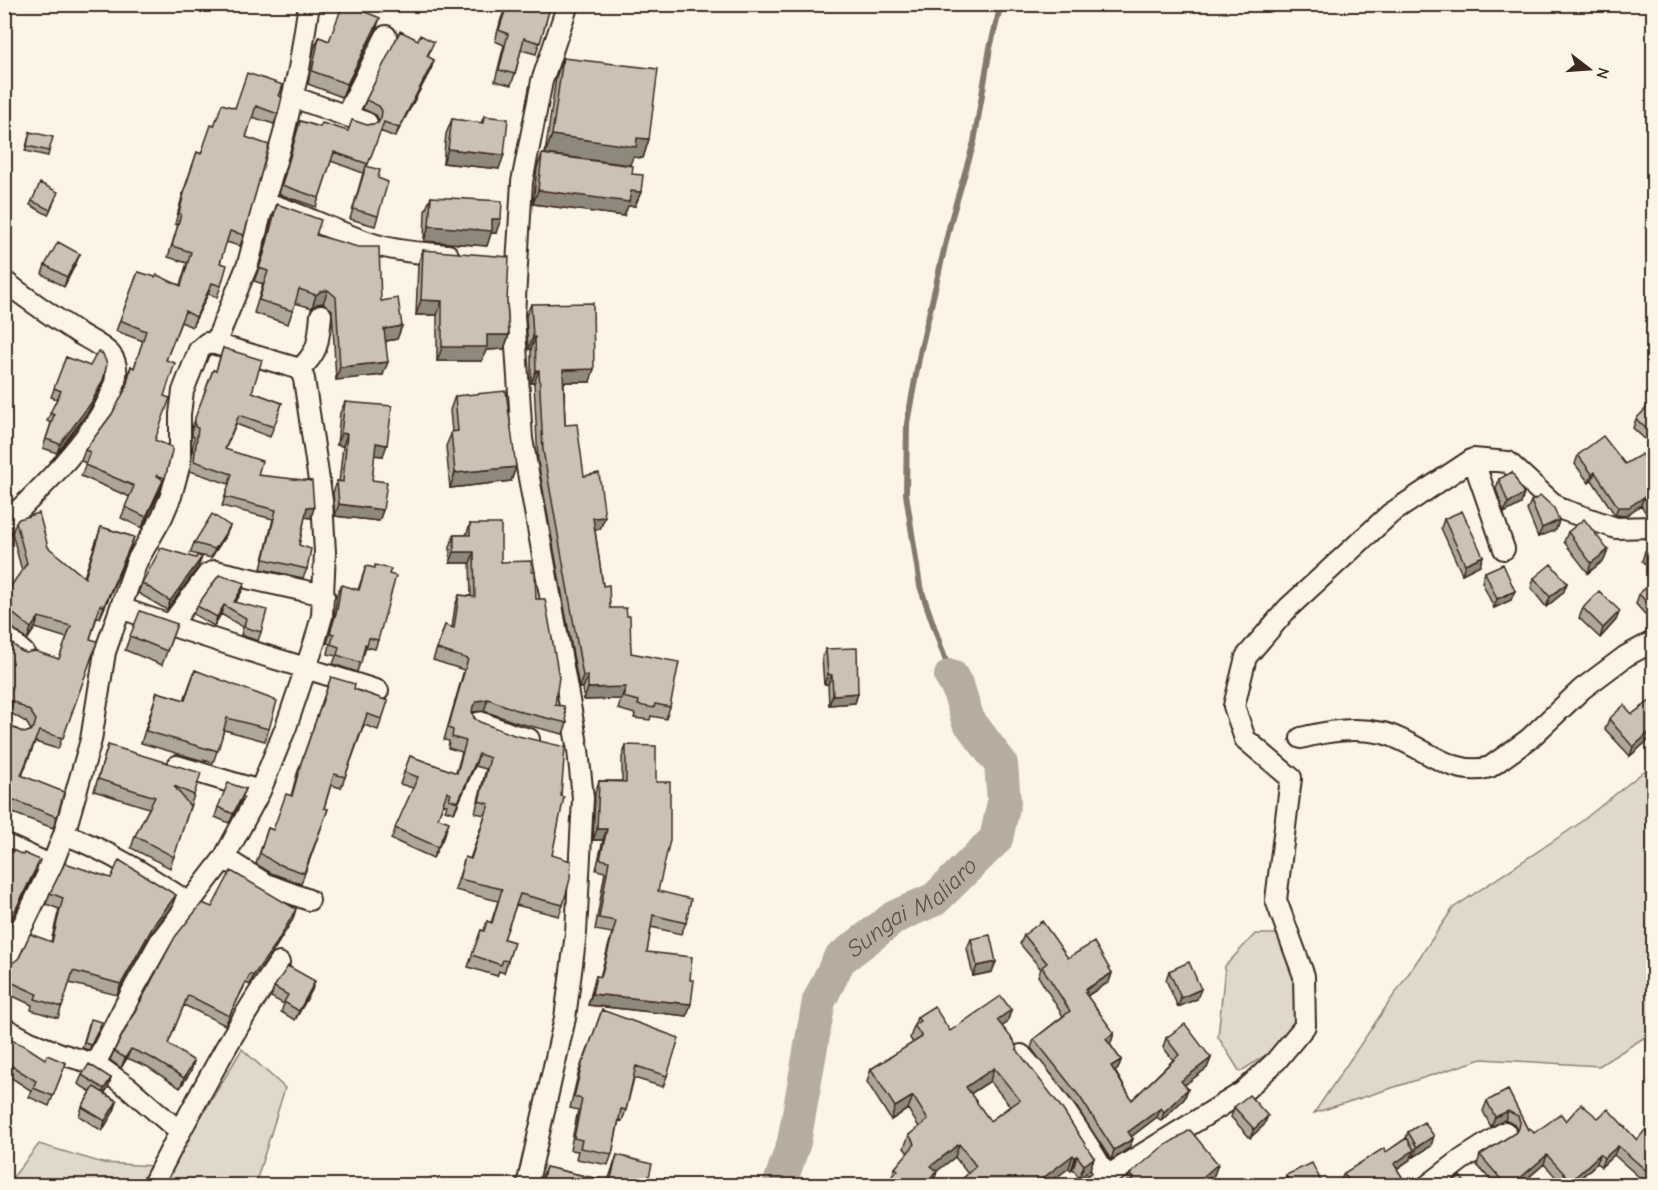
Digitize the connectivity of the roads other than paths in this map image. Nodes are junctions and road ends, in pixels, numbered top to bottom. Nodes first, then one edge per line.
1 (309, 4) edge
2 (568, 4) edge
3 (386, 36) dead end
4 (293, 96) junction
5 (347, 114) junction
6 (367, 123) edge
7 (264, 201) junction
8 (471, 257) edge
9 (494, 259) edge
10 (517, 260) junction
11 (4, 281) edge
12 (321, 315) dead end
13 (215, 344) junction
14 (300, 369) junction
15 (1473, 459) junction
16 (4, 524) edge
17 (1653, 527) edge
18 (1504, 549) dead end
19 (324, 595) junction
20 (121, 608) junction
21 (170, 626) junction
22 (4, 636) edge
23 (1653, 641) edge
24 (24, 653) edge
25 (306, 667) junction
26 (378, 691) dead end
27 (480, 722) edge
28 (1301, 738) dead end
29 (91, 740) junction
30 (113, 747) edge
31 (578, 750) junction
32 (159, 761) edge
33 (260, 791) junction
34 (64, 834) junction
35 (4, 844) edge
36 (224, 858) junction
37 (52, 865) junction
38 (309, 900) dead end
39 (189, 904) junction
40 (5, 961) edge
41 (279, 963) dead end
42 (4, 1028) edge
43 (1021, 1055) edge
44 (95, 1064) junction
45 (180, 1131) junction
46 (1505, 1132) dead end
47 (1098, 1180) edge
48 (152, 1185) edge
49 (527, 1185) edge
50 (1426, 1185) edge

1 - 4 street
2 - 10 street
3 - 5 street
4 - 5 street
4 - 7 street
5 - 6 street
7 - 8 street
7 - 13 street
9 - 10 street
10 - 31 street
11 - 16 street
12 - 14 street
13 - 14 street
13 - 20 street
14 - 19 street
15 - 17 street
15 - 18 street
15 - 47 street
19 - 21 street
19 - 25 street
20 - 21 street
20 - 29 street
21 - 25 street
22 - 24 street
23 - 28 street
25 - 26 street
25 - 33 street
27 - 31 street
29 - 30 street
29 - 34 street
31 - 49 street
32 - 33 street
33 - 36 street
34 - 37 street
34 - 39 street
35 - 37 street
36 - 38 street
36 - 39 street
37 - 40 street
39 - 44 street
41 - 45 street
42 - 44 street
43 - 47 street
44 - 45 street
45 - 48 street
46 - 50 street

